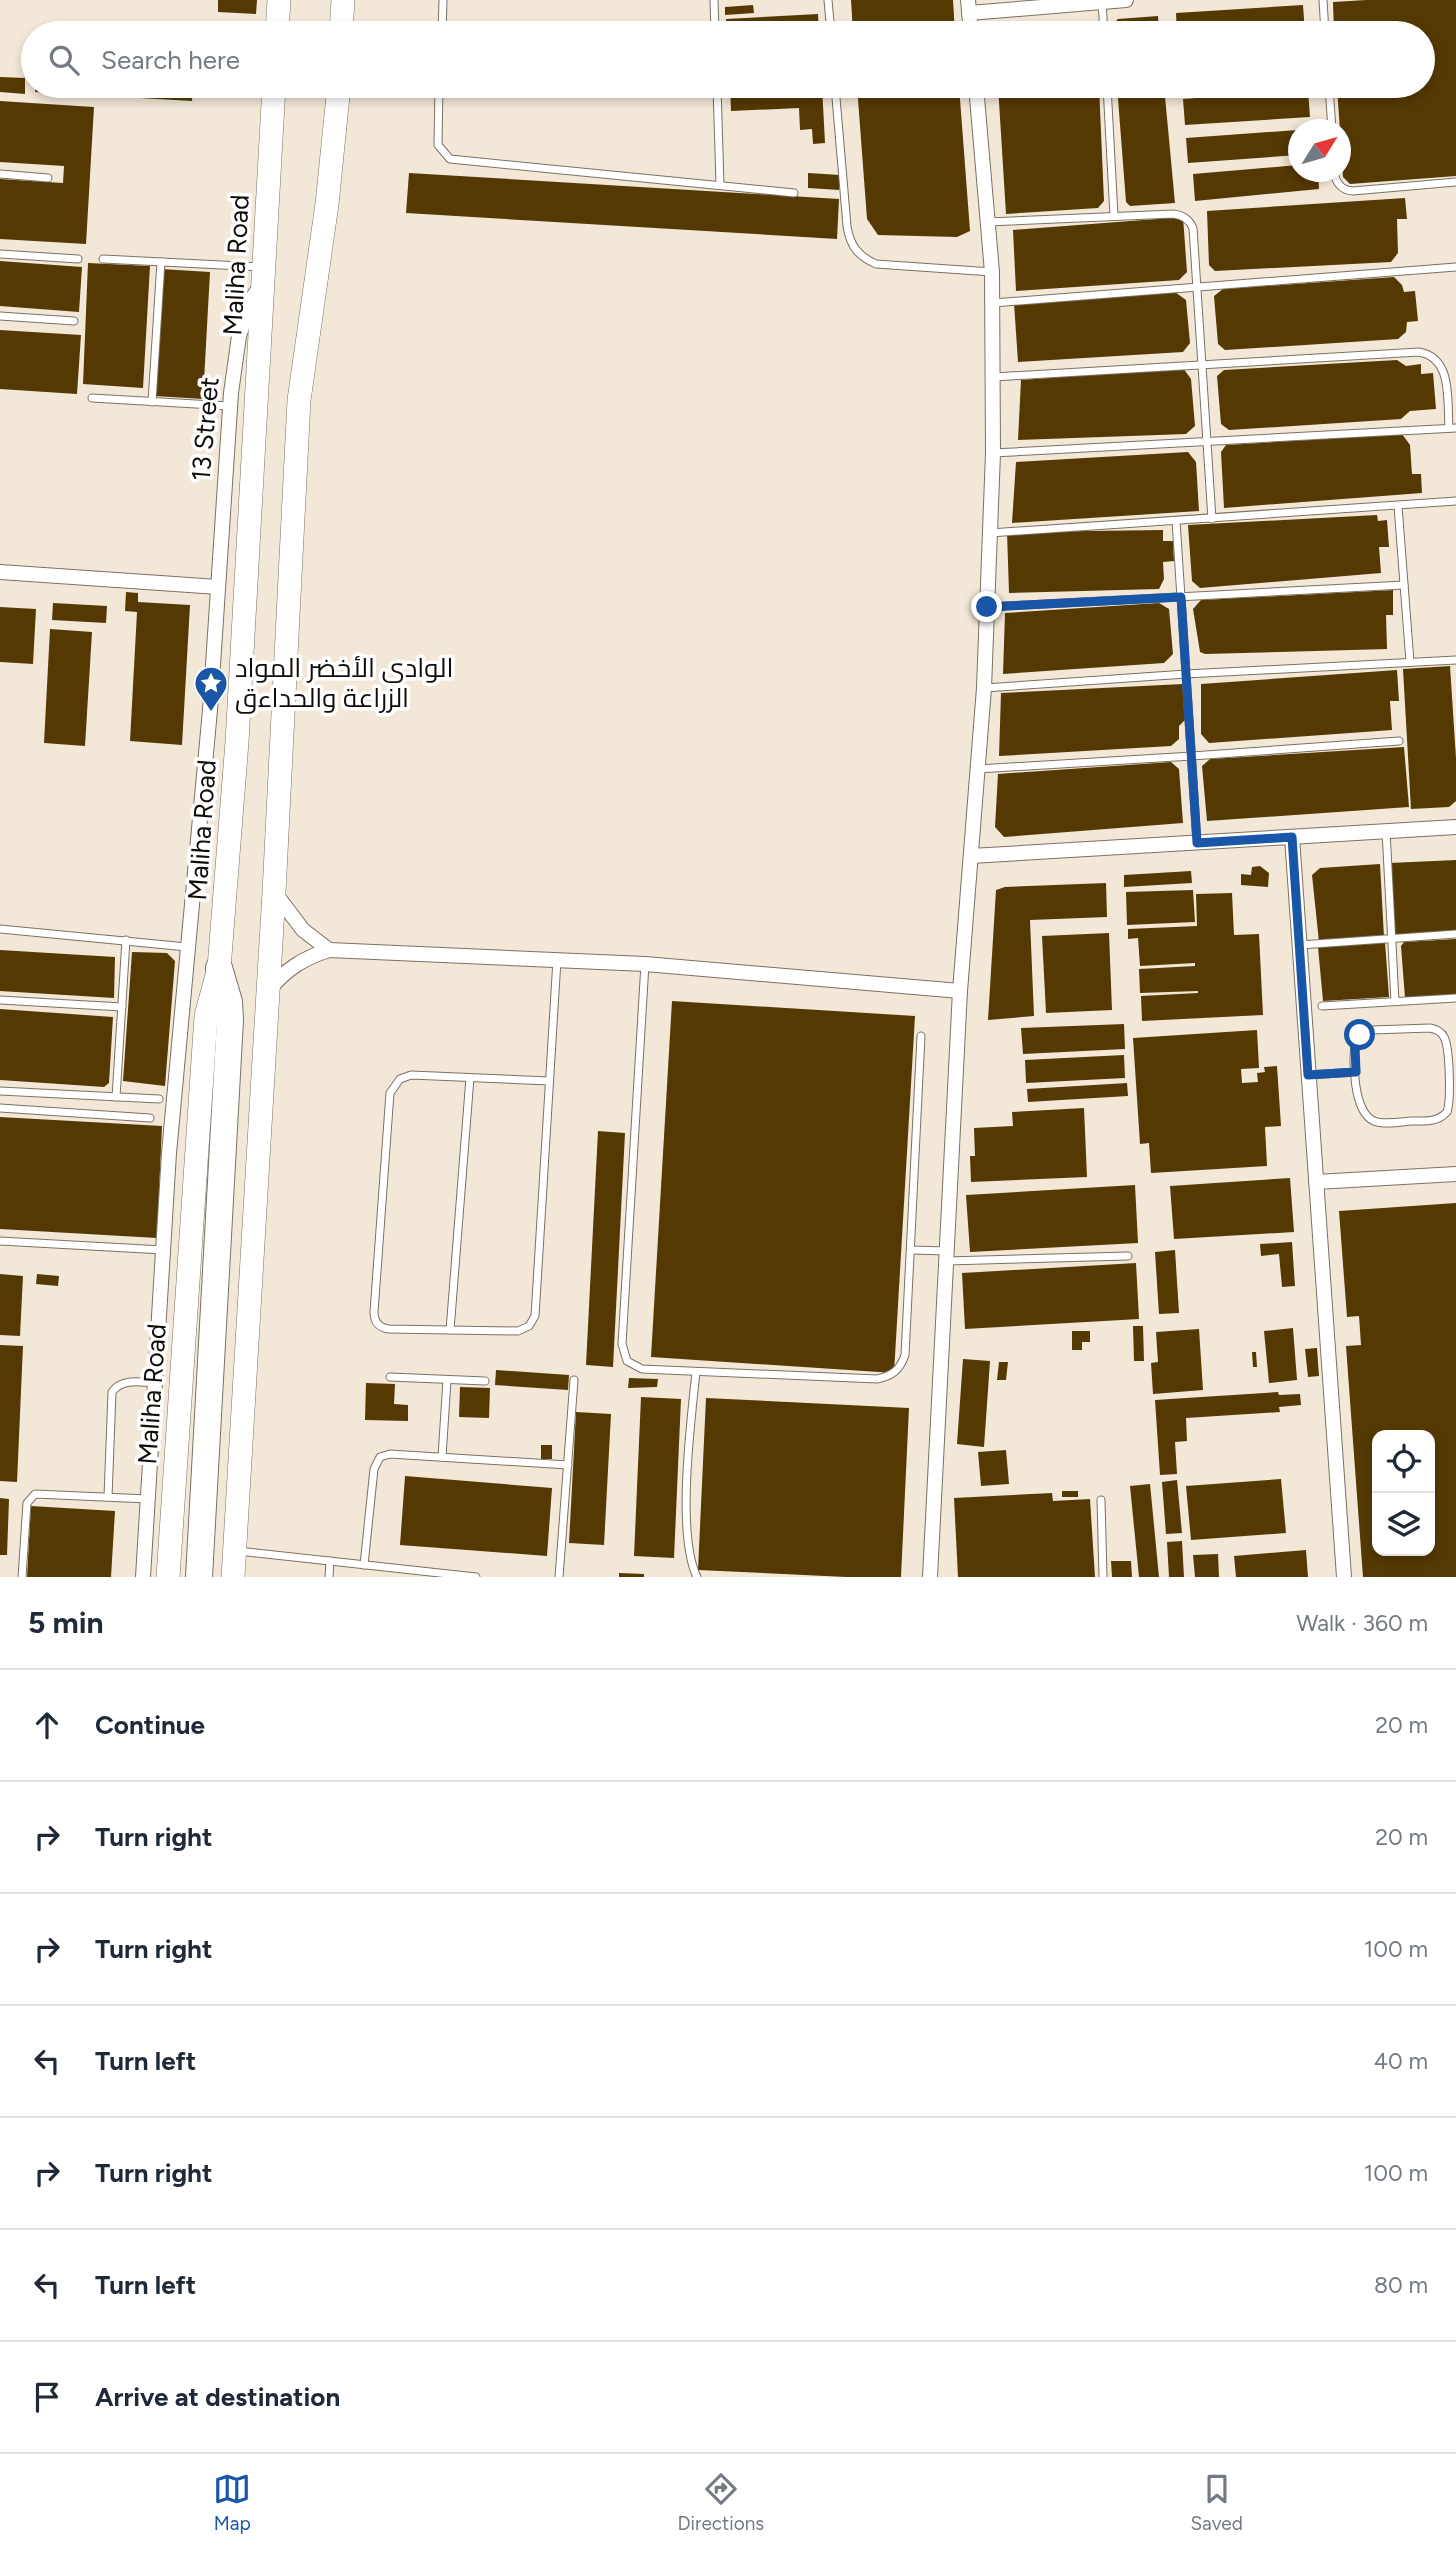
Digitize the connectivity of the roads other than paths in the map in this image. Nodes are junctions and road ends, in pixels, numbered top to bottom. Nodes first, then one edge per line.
1 (279, 0) edge
2 (343, 0) edge
3 (443, 0) edge
4 (714, 0) edge
5 (828, 0) edge
6 (1126, 0) edge
7 (1323, 0) edge
8 (1102, 2) junction
9 (969, 6) edge
10 (278, 21) edge
11 (342, 21) edge
12 (442, 21) edge
13 (715, 21) edge
14 (830, 21) edge
15 (1103, 21) edge
16 (1324, 21) edge
17 (273, 98) edge
18 (338, 98) edge
19 (439, 98) edge
20 (716, 98) edge
21 (836, 98) edge
22 (976, 98) edge
23 (1108, 98) edge
24 (1330, 98) edge
25 (1331, 119) edge
26 (0, 174) edge
27 (48, 178) dead end
28 (1337, 182) edge
29 (1456, 182) edge
30 (720, 186) junction
31 (794, 192) dead end
32 (1114, 216) junction
33 (988, 222) junction
34 (0, 254) edge
35 (78, 259) dead end
36 (103, 260) dead end
37 (161, 262) junction
38 (1456, 267) edge
39 (992, 272) junction
40 (263, 274) junction
41 (1197, 287) junction
42 (993, 303) junction
43 (0, 316) edge
44 (74, 321) dead end
45 (1202, 365) junction
46 (994, 377) junction
47 (92, 398) dead end
48 (152, 402) junction
49 (230, 406) junction
50 (1452, 428) edge
51 (1207, 442) junction
52 (993, 453) junction
53 (1456, 501) edge
54 (1398, 506) junction
55 (1212, 519) junction
56 (1176, 521) junction
57 (989, 533) junction
58 (0, 572) edge
59 (1404, 585) junction
60 (218, 587) junction
61 (1181, 597) junction
62 (987, 607) junction
63 (1456, 660) edge
64 (1410, 662) junction
65 (1186, 674) junction
66 (984, 688) junction
67 (1399, 741) dead end
68 (1192, 756) junction
69 (978, 769) junction
70 (1456, 827) edge
71 (1385, 831) junction
72 (1292, 837) junction
73 (1197, 843) junction
74 (971, 856) junction
75 (274, 892) junction
76 (0, 929) edge
77 (1456, 934) edge
78 (1392, 939) junction
79 (126, 940) junction
80 (1299, 945) junction
81 (187, 947) junction
82 (328, 950) junction
83 (557, 959) junction
84 (645, 964) junction
85 (219, 968) junction
86 (960, 991) junction
87 (267, 993) junction
88 (1456, 998) edge
89 (0, 1000) edge
90 (1395, 1001) junction
91 (1322, 1006) dead end
92 (122, 1007) junction
93 (921, 1036) dead end
94 (1356, 1072) junction
95 (1308, 1075) junction
96 (470, 1078) junction
97 (549, 1081) junction
98 (0, 1091) edge
99 (116, 1097) junction
100 (159, 1100) dead end
101 (0, 1108) edge
102 (150, 1118) dead end
103 (1456, 1174) edge
104 (1316, 1182) junction
105 (0, 1241) edge
106 (163, 1250) junction
107 (911, 1250) junction
108 (947, 1256) junction
109 (1128, 1256) dead end
110 (450, 1330) junction
111 (696, 1372) junction
112 (390, 1377) dead end
113 (447, 1380) junction
114 (574, 1380) dead end
115 (485, 1381) dead end
116 (155, 1382) junction
117 (442, 1457) junction
118 (568, 1465) junction
119 (108, 1497) junction
120 (148, 1499) junction
121 (1101, 1500) dead end
122 (234, 1550) junction
123 (330, 1561) junction
124 (365, 1565) junction
125 (22, 1577) edge
126 (143, 1577) edge
127 (168, 1577) edge
128 (199, 1577) edge
129 (233, 1577) edge
130 (329, 1577) edge
131 (476, 1577) edge
132 (559, 1577) edge
133 (697, 1577) edge
134 (930, 1577) edge
135 (1103, 1577) edge
136 (1344, 1577) edge

1 - 10 main road
2 - 11 main road
3 - 12 lane
4 - 13 lane
5 - 14 lane
6 - 8 street
7 - 16 lane
8 - 9 street
8 - 15 lane
17 - 40 main road, Maliha Road
18 - 75 main road
19 - 30 lane
20 - 30 lane
21 - 39 lane
22 - 33 street
23 - 32 lane
24 - 25 lane
26 - 27 lane
28 - 29 lane
30 - 31 lane
32 - 33 lane
32 - 41 lane
33 - 39 street
34 - 35 lane
36 - 37 lane
37 - 40 lane
37 - 48 lane
38 - 41 lane
39 - 42 street
40 - 49 street, 13 Street
40 - 85 main road, Maliha Road
41 - 42 lane
41 - 45 lane
42 - 46 street
43 - 44 lane
45 - 46 lane
45 - 50 lane
45 - 51 lane
46 - 52 street
47 - 48 lane
48 - 49 lane
49 - 60 street, 13 Street
50 - 51 lane
51 - 52 lane
51 - 55 lane
52 - 57 street
53 - 54 lane
54 - 55 lane
54 - 59 lane
55 - 56 lane
56 - 57 lane
56 - 61 lane
57 - 62 street
58 - 60 street
59 - 61 lane
59 - 64 lane
60 - 81 street, 13 Street
61 - 62 lane
61 - 65 lane
62 - 66 street
63 - 64 lane
64 - 65 lane
65 - 66 lane
65 - 68 lane
66 - 69 street
67 - 68 lane
68 - 69 lane
68 - 73 lane
69 - 74 street
70 - 71 street
71 - 72 street
71 - 78 lane
72 - 73 street
72 - 80 street
73 - 74 street
74 - 86 street
75 - 82 street
75 - 87 main road
76 - 79 lane
77 - 78 lane
78 - 80 lane
78 - 90 lane
79 - 81 lane
79 - 92 lane
80 - 95 street
81 - 106 street, 13 Street
82 - 83 street
82 - 87 street
83 - 84 street
83 - 97 lane
84 - 86 street
84 - 111 lane
85 - 127 main road, Maliha Road
85 - 128 highway
86 - 108 street
87 - 122 main road
88 - 90 lane
89 - 92 lane
90 - 91 lane
92 - 99 lane
93 - 107 lane
94 - 94 lane
94 - 95 lane
95 - 104 street
96 - 97 lane
96 - 110 lane
96 - 110 lane
97 - 110 lane
98 - 99 lane
99 - 100 lane
101 - 102 lane
103 - 104 street
104 - 136 street
105 - 106 lane
106 - 116 street, 13 Street
107 - 108 lane
107 - 111 lane
108 - 109 lane
108 - 134 street
111 - 133 lane
112 - 113 lane
113 - 115 lane
113 - 117 lane
114 - 118 lane
116 - 119 lane
116 - 120 street, 13 Street
117 - 118 lane
117 - 124 lane
118 - 132 lane
119 - 120 lane
119 - 125 lane
120 - 126 street, 13 Street
121 - 135 lane
122 - 123 lane
122 - 129 main road
123 - 124 lane
123 - 130 lane
124 - 131 lane

